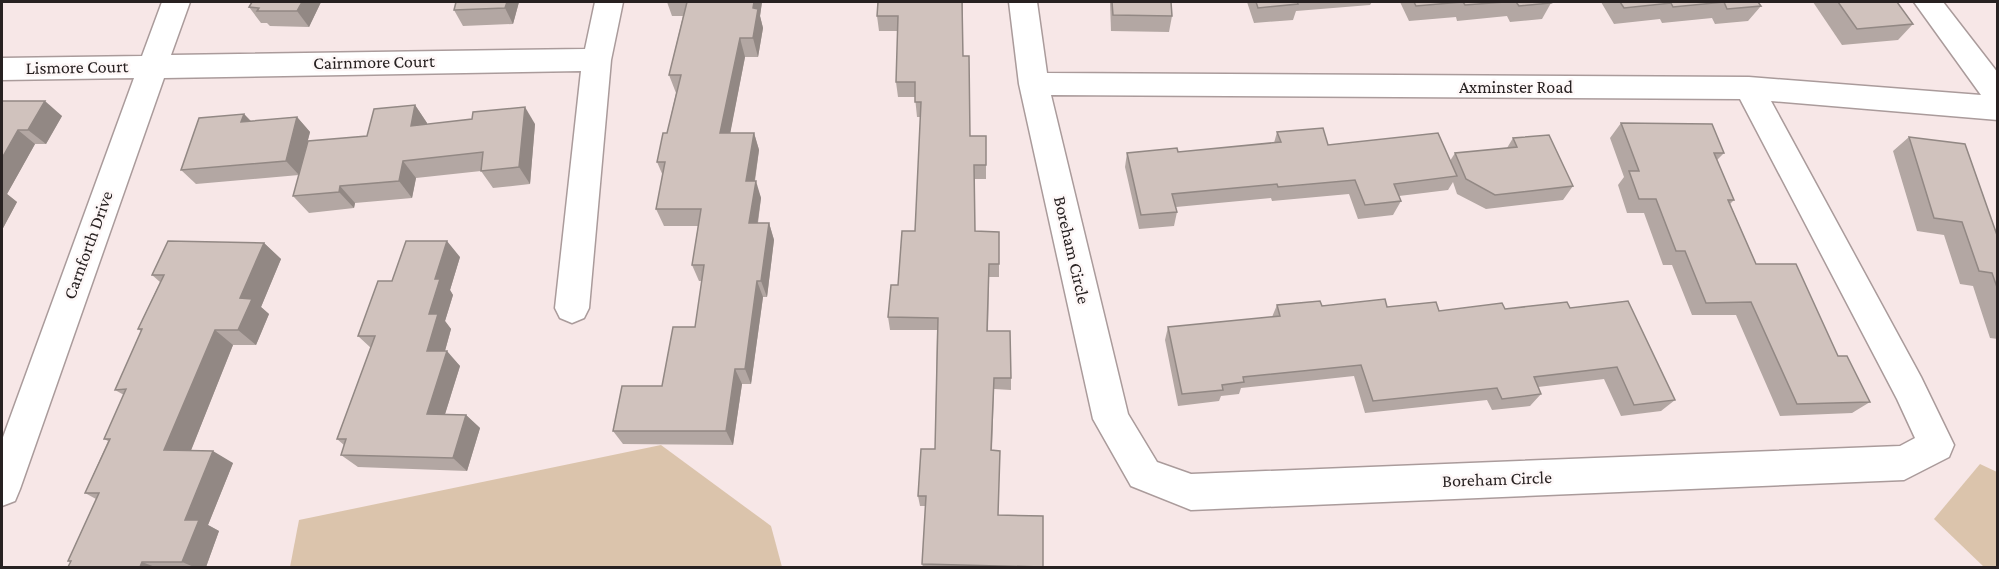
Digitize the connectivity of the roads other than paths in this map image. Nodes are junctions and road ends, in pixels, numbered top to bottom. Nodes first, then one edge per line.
1 (176, 2) edge
2 (609, 2) edge
3 (1023, 2) edge
4 (1928, 2) edge
5 (597, 60) junction
6 (152, 65) junction
7 (2, 69) edge
8 (1034, 84) junction
9 (1749, 88) junction
10 (1998, 96) edge
11 (1998, 108) edge
12 (572, 308) dead end
13 (2, 489) edge

1 - 6 street, Carnforth Drive
2 - 5 street
3 - 8 street, Boreham Circle
4 - 10 street
5 - 6 street, Cairnmore Court
5 - 12 street
6 - 7 street, Lismore Court
6 - 13 street, Carnforth Drive
8 - 9 street, Axminster Road
8 - 9 street, Boreham Circle
9 - 11 street, Axminster Road

